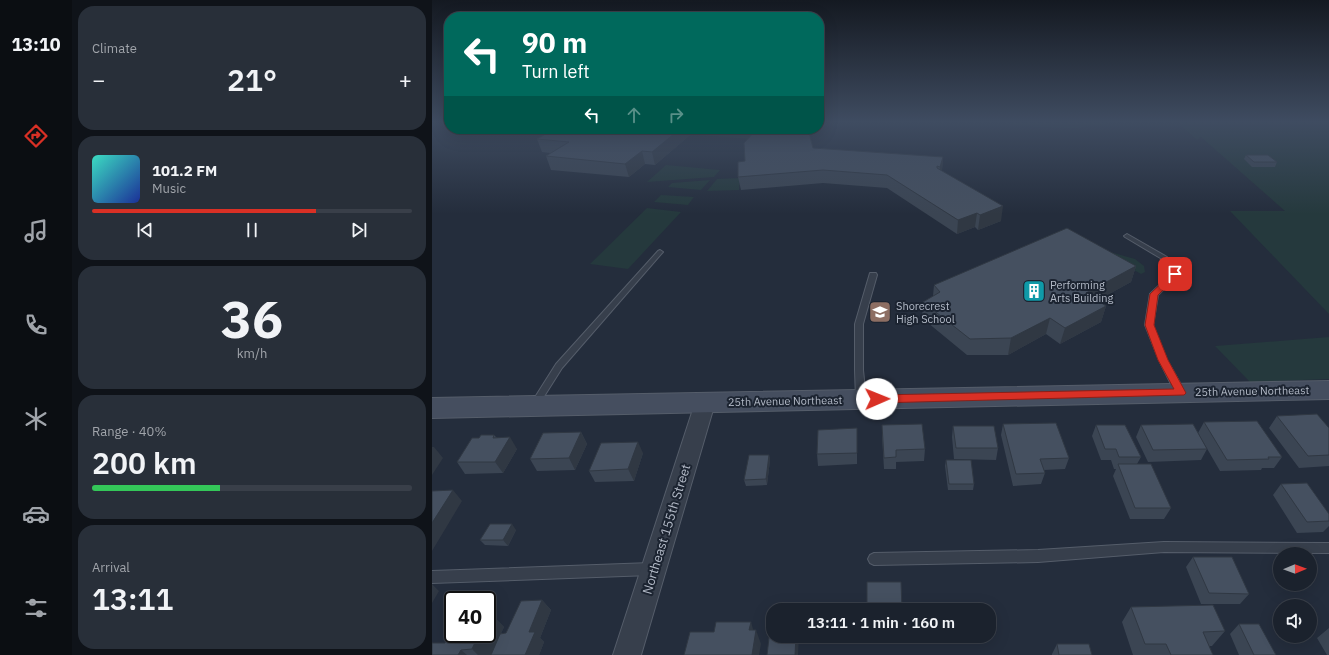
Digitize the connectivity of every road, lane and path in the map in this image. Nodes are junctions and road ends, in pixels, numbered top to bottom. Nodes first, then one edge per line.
1 (1127, 236) dead end
2 (660, 252) dead end
3 (873, 275) dead end
4 (1329, 390) edge
5 (1181, 393) junction
6 (861, 400) junction
7 (705, 403) junction
8 (534, 406) junction
9 (432, 408) edge
10 (1329, 548) edge
11 (874, 559) dead end
12 (654, 569) junction
13 (432, 577) edge
14 (627, 655) edge

1 - 5 lane
2 - 8 lane
3 - 6 lane
4 - 5 street, 25th Avenue Northeast
5 - 6 street, 25th Avenue Northeast
6 - 7 street, 25th Avenue Northeast
7 - 8 street, 25th Avenue Northeast
7 - 12 street, Northeast 155th Street
8 - 9 street, 25th Avenue Northeast
10 - 11 lane
12 - 13 lane
12 - 14 street, Northeast 155th Street

